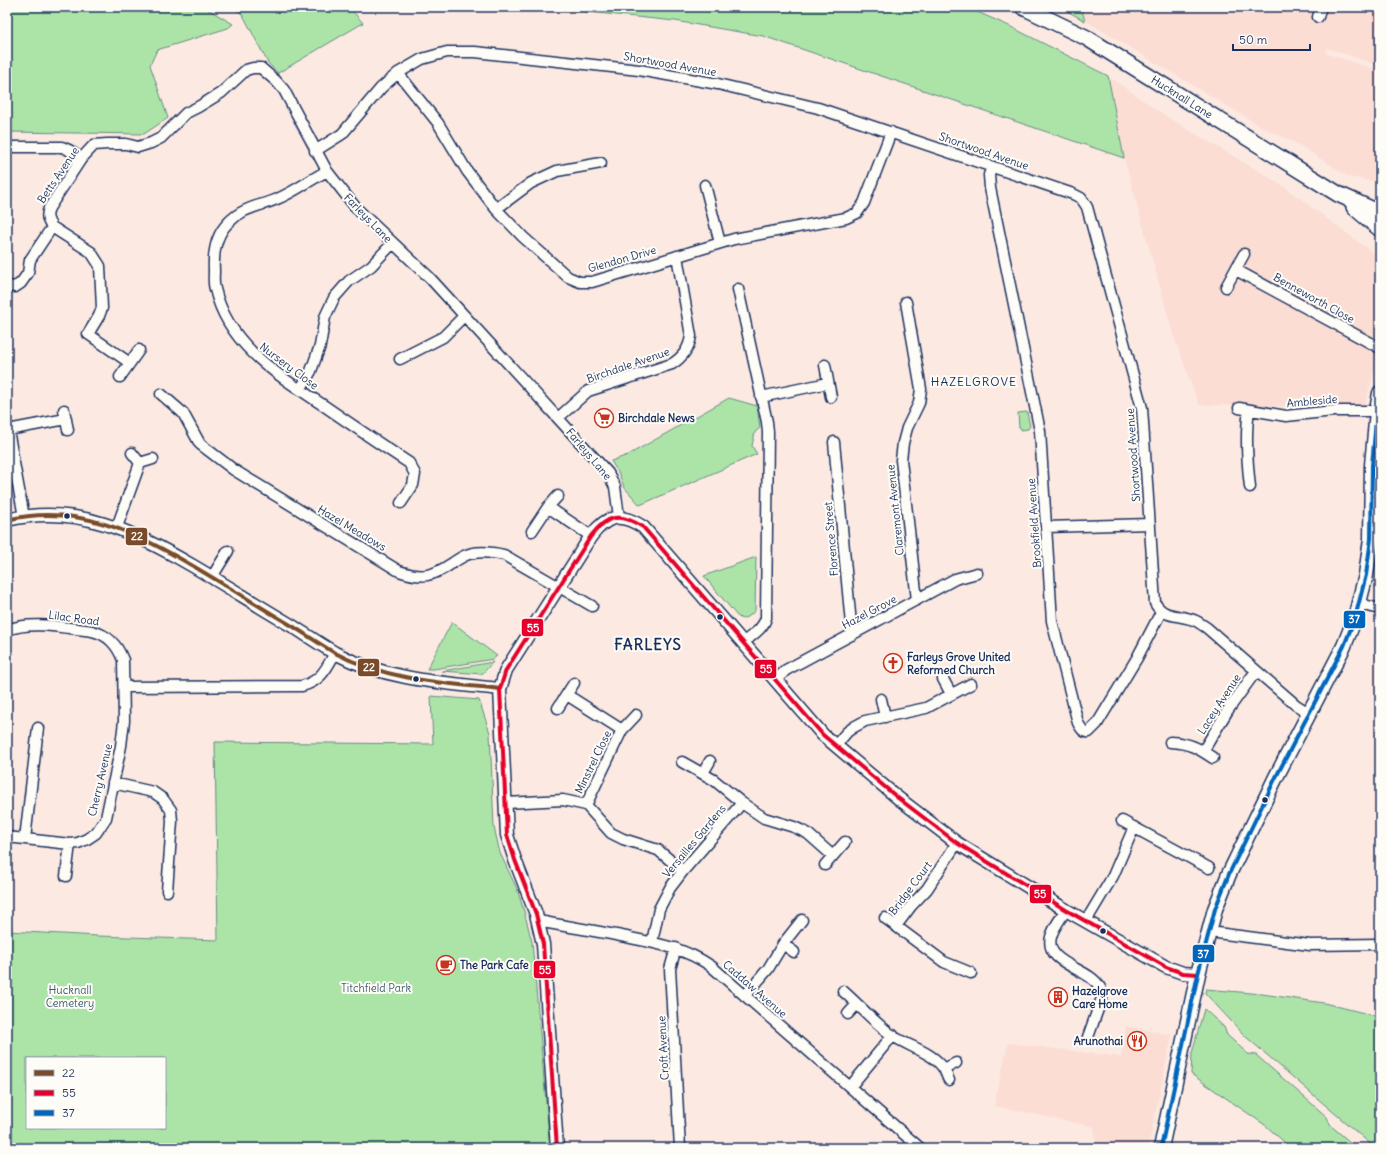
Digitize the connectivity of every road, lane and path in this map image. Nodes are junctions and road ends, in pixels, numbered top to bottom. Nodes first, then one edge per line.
1 (1023, 7) edge
2 (261, 68) joint
3 (398, 73) junction
4 (890, 132) junction
5 (7, 147) edge
6 (315, 151) junction
7 (81, 159) junction
8 (601, 163) dead end
9 (992, 166) junction
10 (327, 170) junction
11 (705, 185) dead end
12 (1338, 194) junction
13 (496, 209) junction
14 (1380, 213) edge
15 (52, 227) junction
16 (1380, 229) edge
17 (393, 243) junction
18 (720, 244) junction
19 (1244, 254) dead end
20 (678, 256) junction
21 (1236, 270) junction
22 (7, 286) edge
23 (1226, 287) dead end
24 (738, 289) dead end
25 (906, 302) dead end
26 (464, 316) junction
27 (1380, 348) edge
28 (139, 350) dead end
29 (400, 359) dead end
30 (130, 363) junction
31 (825, 365) dead end
32 (120, 377) dead end
33 (828, 383) junction
34 (300, 390) junction
35 (1380, 393) edge
36 (161, 394) dead end
37 (762, 397) junction
38 (831, 397) dead end
39 (1377, 411) junction
40 (558, 418) junction
41 (8, 427) edge
42 (68, 430) dead end
43 (834, 442) dead end
44 (132, 452) dead end
45 (153, 459) dead end
46 (140, 463) junction
47 (1376, 465) edge
48 (1250, 487) dead end
49 (558, 496) dead end
50 (401, 503) dead end
51 (548, 507) junction
52 (24, 517) junction
53 (619, 517) junction
54 (7, 520) edge
55 (1150, 524) junction
56 (117, 527) junction
57 (1046, 527) junction
58 (532, 531) dead end
59 (591, 536) junction
60 (228, 551) dead end
61 (977, 572) dead end
62 (212, 577) junction
63 (559, 587) junction
64 (917, 600) junction
65 (1360, 604) junction
66 (592, 606) dead end
67 (1380, 609) edge
68 (1161, 612) junction
69 (7, 630) edge
70 (852, 635) junction
71 (744, 642) junction
72 (336, 653) junction
73 (1256, 671) junction
74 (943, 679) dead end
75 (776, 680) junction
76 (574, 683) dead end
77 (971, 684) dead end
78 (124, 687) junction
79 (500, 689) junction
80 (951, 694) junction
81 (567, 695) junction
82 (881, 699) dead end
83 (558, 708) dead end
84 (1309, 713) junction
85 (636, 715) dead end
86 (885, 717) junction
87 (38, 728) dead end
88 (622, 730) junction
89 (1170, 742) dead end
90 (836, 745) junction
91 (1203, 751) junction
92 (1213, 758) dead end
93 (710, 761) dead end
94 (682, 762) dead end
95 (703, 773) junction
96 (113, 784) junction
97 (506, 803) junction
98 (742, 803) junction
99 (586, 805) junction
100 (1122, 821) dead end
101 (1134, 827) junction
102 (7, 837) edge
103 (25, 839) junction
104 (845, 842) dead end
105 (957, 843) junction
106 (70, 844) junction
107 (833, 856) junction
108 (825, 865) dead end
109 (1209, 868) dead end
110 (683, 871) junction
111 (66, 876) dead end
112 (167, 890) dead end
113 (1066, 910) junction
114 (885, 918) dead end
115 (802, 920) dead end
116 (538, 921) junction
117 (1086, 921) junction
118 (896, 926) junction
119 (1209, 932) junction
120 (652, 942) junction
121 (784, 944) junction
122 (1380, 944) edge
123 (676, 948) junction
124 (794, 952) dead end
125 (971, 974) dead end
126 (1198, 974) junction
127 (843, 991) dead end
128 (745, 996) junction
129 (857, 1004) junction
130 (848, 1014) dead end
131 (893, 1036) junction
132 (1088, 1037) dead end
133 (956, 1064) dead end
134 (944, 1069) junction
135 (949, 1080) dead end
136 (850, 1087) junction
137 (557, 1148) edge
138 (680, 1148) edge
139 (920, 1148) edge
140 (1161, 1148) edge

1 - 12 main road, Hucknall Lane
2 - 6 street, Farleys Lane
2 - 7 street, Betts Avenue
3 - 4 street, Shortwood Avenue
3 - 6 street, Shortwood Avenue
3 - 13 street, Glendon Drive
4 - 9 street, Shortwood Avenue
4 - 18 street, Glendon Drive
5 - 7 street
6 - 10 street, Farleys Lane
7 - 15 street, Betts Avenue
8 - 13 street
9 - 55 street, Shortwood Avenue
9 - 57 street, Brookfield Avenue
10 - 17 street, Farleys Lane
10 - 34 street, Nursery Close
11 - 18 street
12 - 14 main road, Hucknall Lane
12 - 16 main road, Hucknall Lane
13 - 20 street, Glendon Drive
15 - 22 street
15 - 30 street
17 - 26 street, Farleys Lane
17 - 34 street
18 - 20 street, Glendon Drive
19 - 21 street
20 - 40 street, Birchdale Avenue
21 - 23 street
21 - 27 street, Benneworth Close
24 - 37 street
25 - 64 street, Claremont Avenue
26 - 29 street
26 - 40 street, Farleys Lane
28 - 30 street
30 - 32 street
31 - 33 street
33 - 37 street
33 - 38 street
34 - 50 street, Nursery Close
35 - 39 main road
36 - 63 street, Hazel Meadows
37 - 71 street
39 - 47 main road
39 - 48 street, Ambleside
40 - 53 street, Farleys Lane
41 - 42 street
41 - 52 street
43 - 70 street, Florence Street
44 - 46 street
45 - 46 street
46 - 56 street
47 - 65 main road
49 - 51 street
51 - 58 street
51 - 59 street
52 - 54 street
52 - 56 street
53 - 59 street
53 - 71 street
55 - 57 street
55 - 68 street, Shortwood Avenue
56 - 62 street
57 - 68 street, Brookfield Avenue
59 - 63 street
60 - 62 street
61 - 64 street, Hazel Grove
62 - 72 street
63 - 66 street, Hazel Meadows
63 - 79 street
64 - 70 street, Hazel Grove
65 - 67 street
65 - 84 main road
68 - 73 street
69 - 78 street, Lilac Road
70 - 75 street, Hazel Grove
71 - 75 street
72 - 78 street
72 - 79 street
73 - 84 street
73 - 91 street, Lacey Avenue
74 - 80 street
75 - 90 street
76 - 81 street
77 - 80 street
78 - 96 street, Cherry Avenue
79 - 97 street
80 - 86 street
81 - 83 street
81 - 88 street, Minstrel Close
82 - 86 street
84 - 119 main road
85 - 88 street, Minstrel Close
86 - 90 street
87 - 103 street
88 - 99 street, Minstrel Close
89 - 91 street, Lacey Avenue
90 - 105 street
91 - 92 street, Lacey Avenue
93 - 95 street
94 - 95 street, Versailles Gardens
95 - 98 street, Versailles Gardens
96 - 106 street, Cherry Avenue
96 - 112 street
97 - 99 street
97 - 116 street
98 - 107 street, Versailles Gardens
98 - 110 street, Versailles Gardens
99 - 110 street
100 - 101 street
101 - 109 street
101 - 117 street
102 - 103 street, Cherry Avenue
103 - 106 street, Cherry Avenue
104 - 107 street
105 - 113 street
105 - 118 street, Bridge Court
106 - 111 street
107 - 108 street
110 - 120 street, Versailles Gardens
113 - 117 street
113 - 132 street
114 - 118 street, Bridge Court
115 - 121 street
116 - 120 street, Caddaw Avenue
116 - 137 street
117 - 126 street
118 - 125 street, Bridge Court
119 - 122 street
119 - 126 main road
120 - 123 street, Caddaw Avenue
121 - 124 street
121 - 128 street
123 - 128 street, Caddaw Avenue
123 - 138 street, Croft Avenue
126 - 140 main road
127 - 129 street
128 - 136 street, Caddaw Avenue
129 - 130 street
129 - 131 street
131 - 134 street
131 - 136 street
133 - 134 street
134 - 135 street
136 - 139 street, Caddaw Avenue

